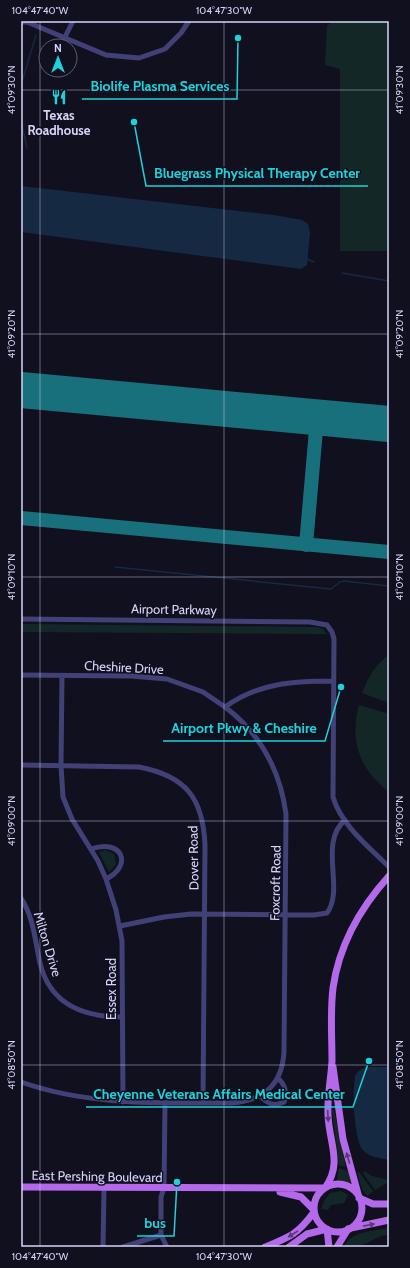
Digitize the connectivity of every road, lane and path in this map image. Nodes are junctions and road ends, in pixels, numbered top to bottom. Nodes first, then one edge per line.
1 (73, 21) edge
2 (189, 21) edge
3 (21, 22) edge
4 (66, 37) junction
5 (21, 619) edge
6 (21, 675) edge
7 (62, 676) junction
8 (333, 681) junction
9 (225, 707) junction
10 (21, 765) edge
11 (61, 766) junction
12 (345, 820) junction
13 (91, 849) junction
14 (389, 867) edge
15 (389, 876) edge
16 (106, 879) junction
17 (21, 898) edge
18 (204, 914) junction
19 (285, 915) junction
20 (120, 926) junction
21 (122, 1017) junction
22 (332, 1063) junction
23 (278, 1078) junction
24 (21, 1082) edge
25 (260, 1096) junction
26 (123, 1102) junction
27 (165, 1103) junction
28 (203, 1103) junction
29 (21, 1187) edge
30 (104, 1188) junction
31 (164, 1188) junction
32 (324, 1188) junction
33 (268, 1189) junction
34 (359, 1197) junction
35 (389, 1204) edge
36 (314, 1211) junction
37 (389, 1220) edge
38 (327, 1229) junction
39 (348, 1229) junction
40 (161, 1235) junction
41 (103, 1247) edge
42 (123, 1247) edge
43 (167, 1247) edge
44 (265, 1247) edge
45 (289, 1247) edge
46 (329, 1247) edge
47 (337, 1247) edge

1 - 4 street
2 - 4 street
3 - 4 street
5 - 8 street, Airport Parkway
6 - 7 street, Cheshire Drive
7 - 9 street, Cheshire Drive
7 - 11 street, Essex Road
8 - 9 street
8 - 12 street
9 - 19 street, Foxcroft Road
10 - 11 street, Dover Road
11 - 13 street, Essex Road
11 - 18 street, Dover Road
12 - 14 street
12 - 19 street
13 - 16 street, Essex Road
13 - 16 street
15 - 22 main road
16 - 20 street, Essex Road
17 - 21 street, Milton Drive
18 - 19 street
18 - 20 street
18 - 28 street, Dover Road
19 - 23 street, Foxcroft Road
20 - 21 street, Essex Road
21 - 26 street, Essex Road
22 -> 32 main road
34 -> 22 main road
23 - 25 street, Foxcroft Road
23 - 25 street
24 - 26 street, Foxcroft Road
25 - 28 street, Foxcroft Road
26 - 27 street, Foxcroft Road
27 - 28 street, Foxcroft Road
27 - 31 street
29 - 30 main road, East Pershing Boulevard
30 - 31 main road, East Pershing Boulevard
30 - 41 street
31 - 33 main road, East Pershing Boulevard
31 - 40 street
32 - 33 main road, East Pershing Boulevard
32 - 34 main road, East Pershing Boulevard
32 - 36 main road
33 - 36 main road, East Pershing Boulevard
34 - 35 main road, East Pershing Boulevard
34 - 39 main road
36 - 38 main road, East Pershing Boulevard
36 -> 44 main road
39 -> 37 main road
38 - 39 main road
38 - 45 main road
38 - 46 main road
39 - 47 main road
40 - 42 street
40 - 43 street

